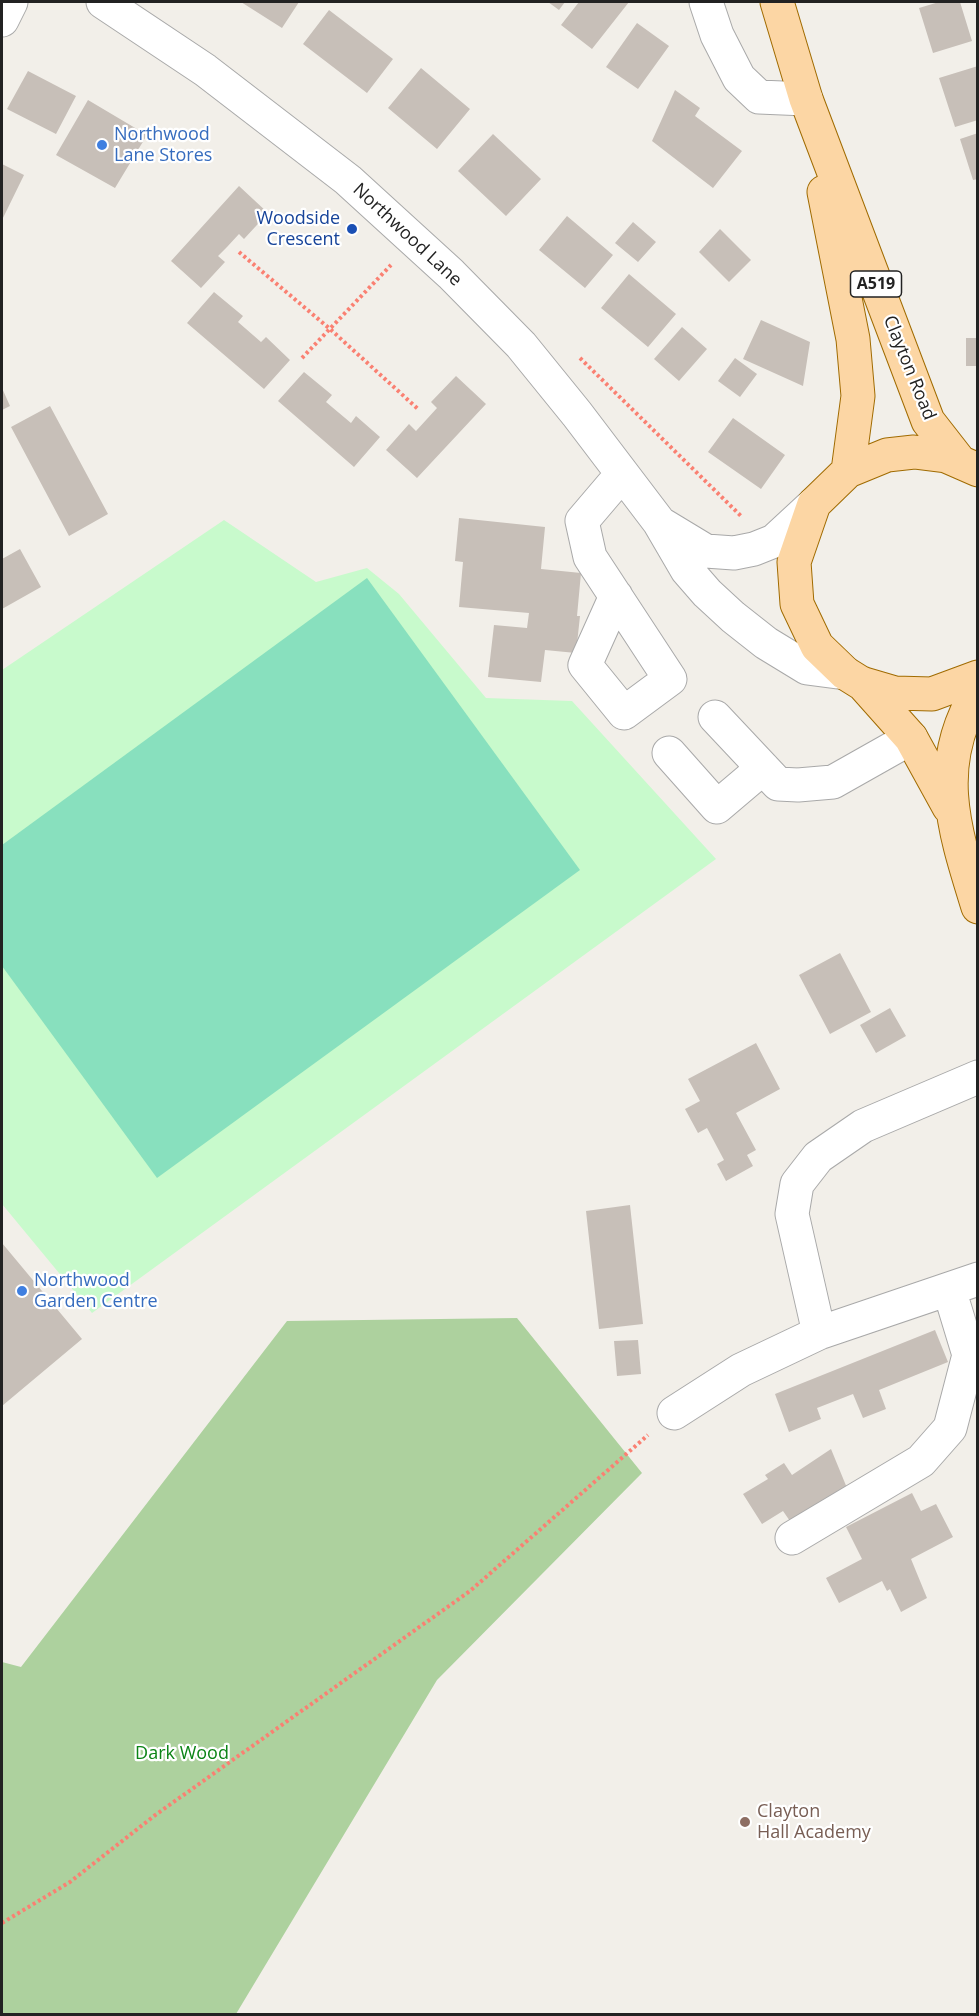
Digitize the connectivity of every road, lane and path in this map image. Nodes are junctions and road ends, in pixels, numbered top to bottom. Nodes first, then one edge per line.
1 (11, 2) edge
2 (103, 2) edge
3 (706, 2) edge
4 (777, 2) edge
5 (2, 20) edge
6 (806, 99) junction
7 (415, 241) junction
8 (239, 252) dead end
9 (330, 329) junction
10 (578, 356) dead end
11 (302, 358) dead end
12 (418, 409) dead end
13 (969, 466) edge
14 (848, 471) junction
15 (622, 474) junction
16 (814, 504) junction
17 (659, 522) junction
18 (750, 550) junction
19 (616, 596) dead end
20 (978, 677) edge
21 (853, 678) junction
22 (978, 691) edge
23 (715, 717) dead end
24 (911, 738) junction
25 (669, 753) dead end
26 (763, 768) junction
27 (951, 812) junction
28 (978, 907) edge
29 (978, 1077) edge
30 (963, 1284) edge
31 (819, 1333) junction
32 (973, 1364) edge
33 (674, 1413) joint
34 (792, 1538) dead end
35 (2, 1923) edge

1 - 5 street
2 - 7 street, Northwood Lane
3 - 6 street
4 - 6 main road, Clayton Road / A519
6 - 13 main road, Clayton Road / A519
6 - 14 main road, Clayton Road / A519
7 - 9 path
7 - 15 street, Northwood Lane
8 - 9 path
9 - 11 path
9 - 12 path
10 - 18 path
13 - 14 main road, Clayton Road / A519
14 - 16 main road, Clayton Road / A519
15 - 17 street, Northwood Lane
15 - 19 street
16 - 18 street, Northwood Lane
16 - 21 main road, Clayton Road / A519
17 - 18 street, Northwood Lane
17 - 21 street, Northwood Lane
20 - 21 main road, Clayton Road / A519
21 - 24 main road, Clayton Road / A519
22 - 27 main road, Clayton Road / A519
23 - 26 street
24 - 26 street
24 - 27 main road, Clayton Road / A519
25 - 26 street
27 - 28 main road, Clayton Road / A519
29 - 31 street
30 - 31 street
30 - 32 street
31 - 33 street
32 - 34 street
33 - 35 path

